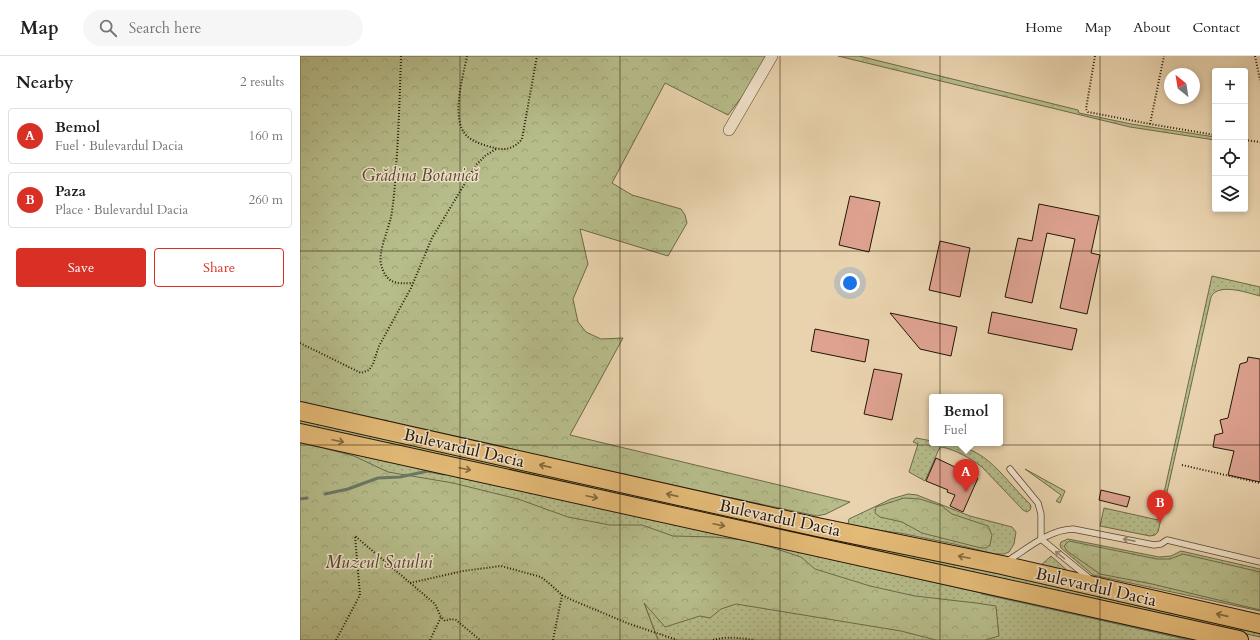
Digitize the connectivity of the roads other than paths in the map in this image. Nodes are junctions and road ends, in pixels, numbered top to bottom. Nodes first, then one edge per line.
1 (772, 56) edge
2 (729, 130) dead end
3 (300, 411) edge
4 (300, 433) edge
5 (1010, 469) dead end
6 (1041, 539) junction
7 (1260, 562) edge
8 (1002, 565) junction
9 (1100, 588) junction
10 (1260, 624) edge
11 (1239, 640) edge

1 - 2 street
8 -> 3 main road, Bulevardul Dacia
4 -> 11 main road, Bulevardul Dacia
5 - 6 lane
7 -> 6 lane
6 - 8 lane
9 -> 6 lane
8 - 9 main road, Bulevardul Dacia
10 -> 9 main road, Bulevardul Dacia

